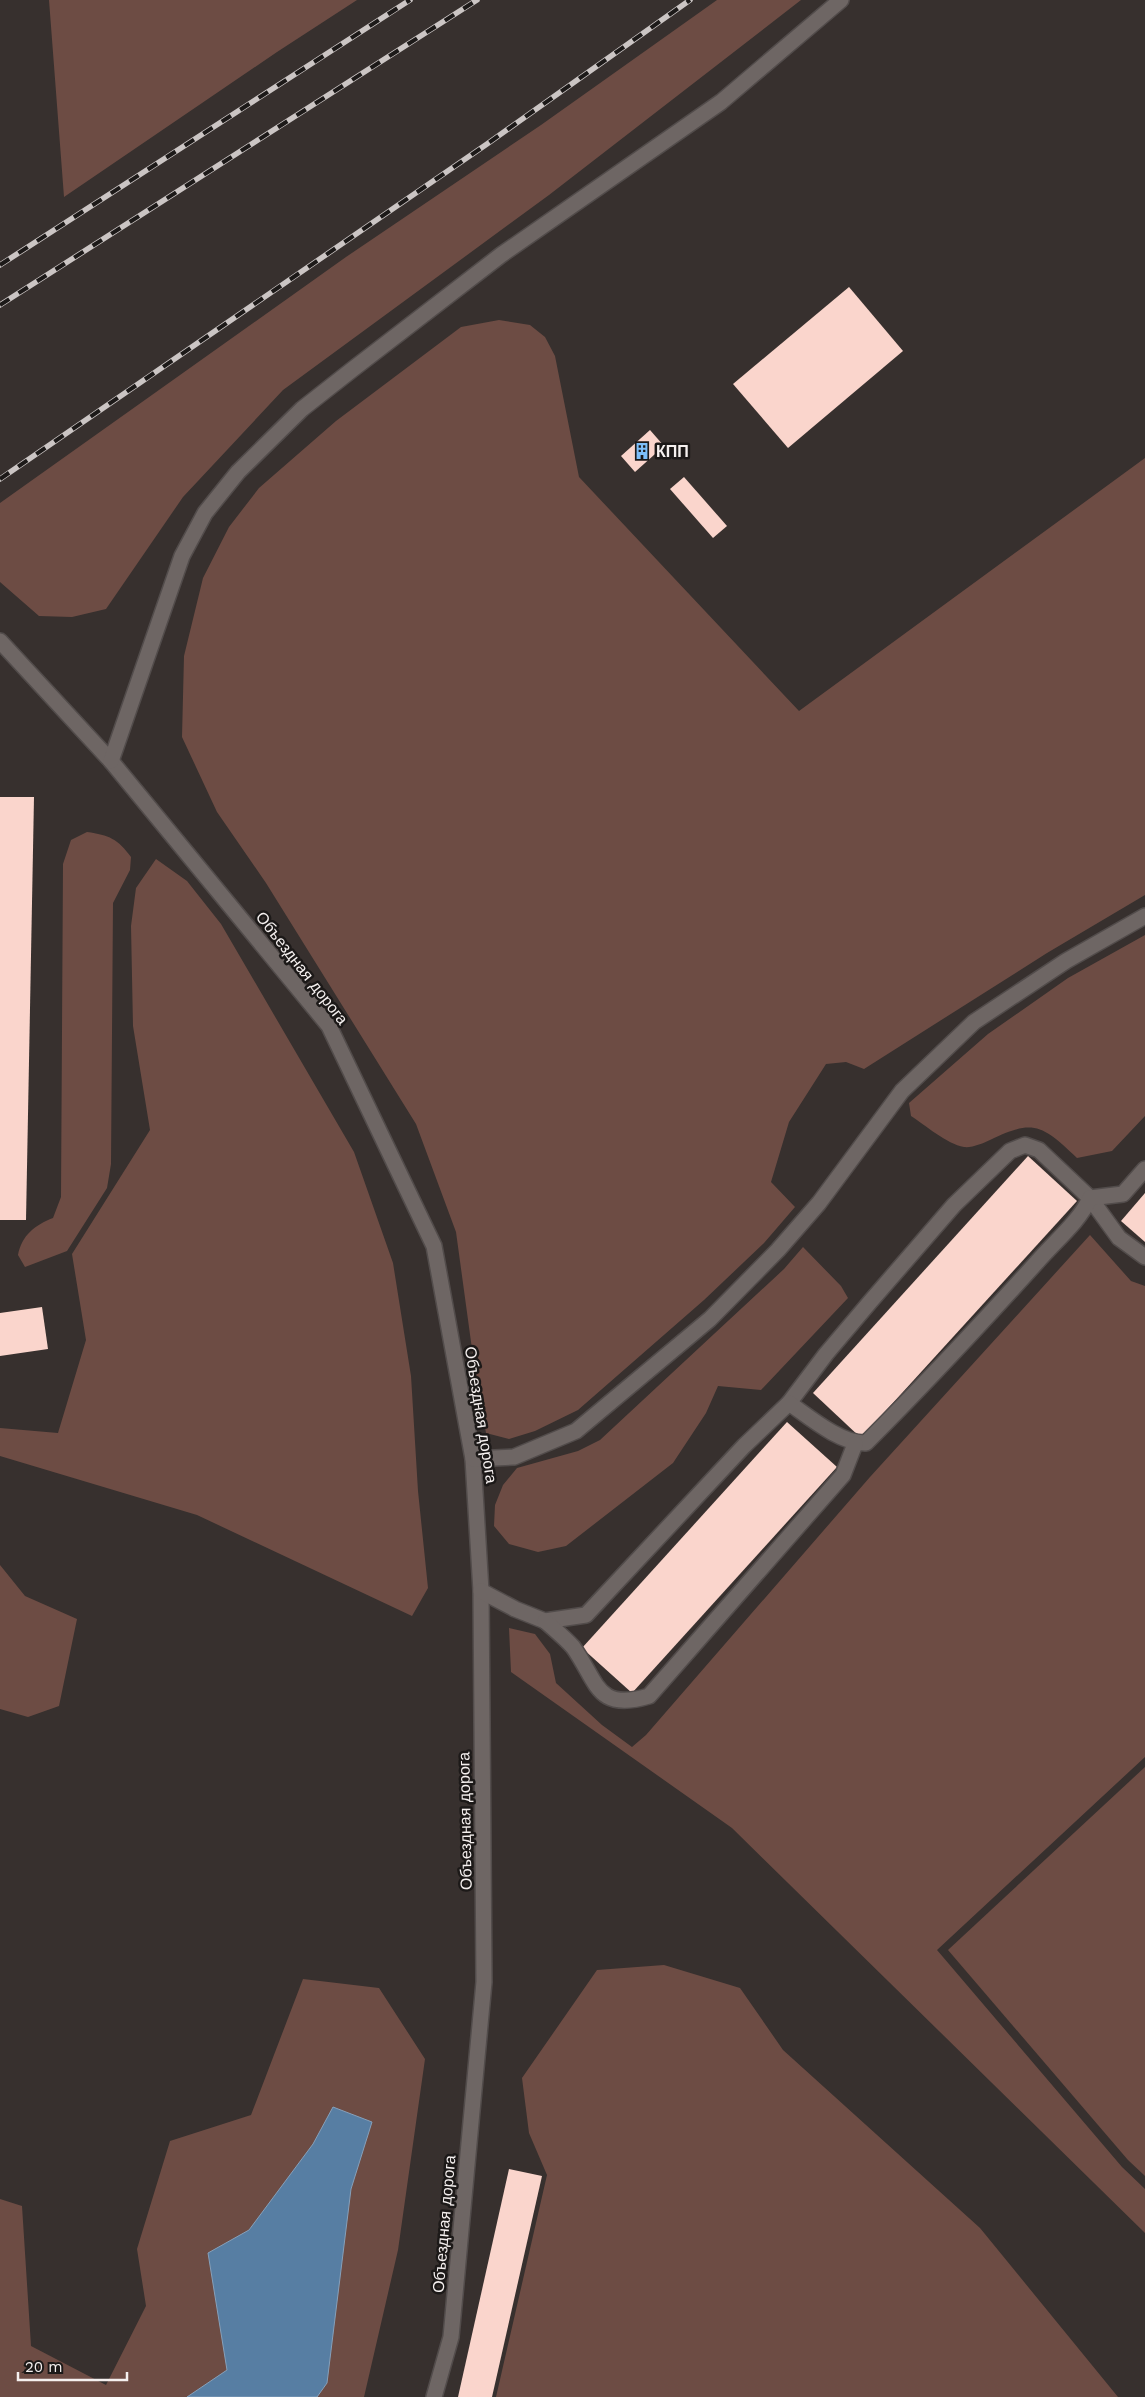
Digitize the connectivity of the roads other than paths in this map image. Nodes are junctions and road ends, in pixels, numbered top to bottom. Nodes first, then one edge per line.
1 (841, 0) edge
2 (3, 651) edge
3 (111, 761) junction
4 (1145, 916) edge
5 (1145, 1169) edge
6 (1090, 1198) junction
7 (1145, 1257) edge
8 (790, 1403) junction
9 (855, 1444) junction
10 (474, 1459) junction
11 (482, 1591) junction
12 (545, 1621) junction
13 (434, 2397) edge

1 - 3 street
2 - 3 street, Объездная дорога
3 - 10 street, Объездная дорога
4 - 10 street
5 - 6 street
6 - 7 street
6 - 8 street
6 - 9 street
8 - 9 street
8 - 12 street
9 - 12 street
10 - 11 street, Объездная дорога
11 - 12 street
11 - 13 street, Объездная дорога

